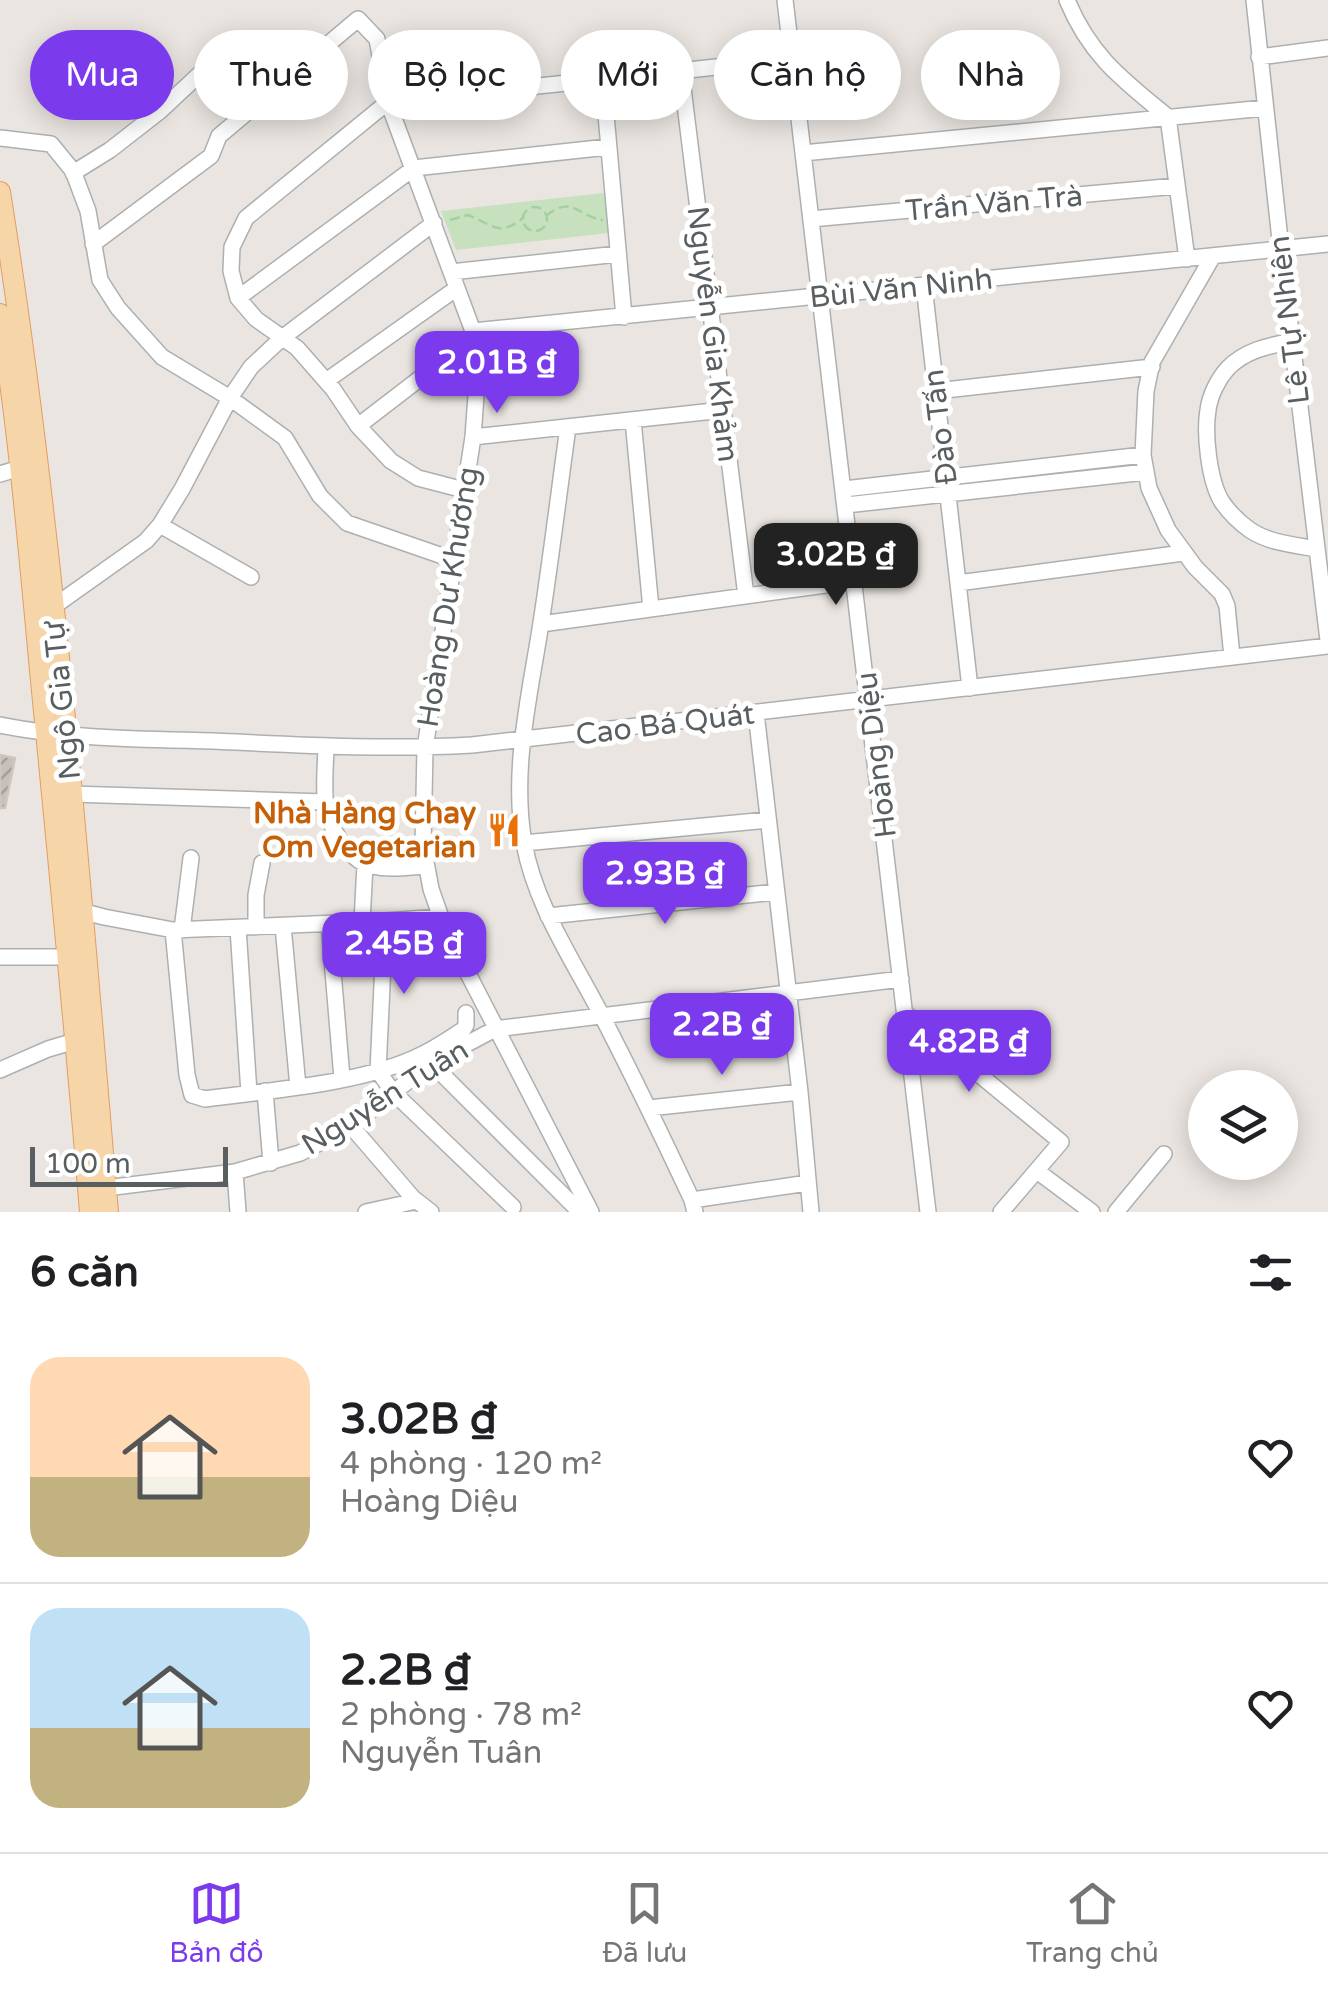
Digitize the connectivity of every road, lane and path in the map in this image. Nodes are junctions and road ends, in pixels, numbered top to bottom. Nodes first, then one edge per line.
1 (785, 0) edge
2 (1067, 0) edge
3 (1254, 0) edge
4 (368, 30) edge
5 (788, 30) edge
6 (1328, 48) edge
7 (1259, 56) junction
8 (194, 79) edge
9 (1265, 108) junction
10 (1168, 116) junction
11 (368, 118) edge
12 (395, 120) edge
13 (606, 120) edge
14 (687, 120) edge
15 (799, 120) edge
16 (0, 138) edge
17 (608, 147) junction
18 (803, 154) junction
19 (414, 168) junction
20 (73, 173) junction
21 (1178, 186) junction
22 (0, 192) edge
23 (614, 213) junction
24 (546, 216) junction
25 (523, 218) junction
26 (811, 220) junction
27 (435, 226) junction
28 (93, 244) junction
29 (1328, 244) edge
30 (1281, 249) junction
31 (618, 254) junction
32 (1213, 256) junction
33 (1187, 259) junction
34 (454, 280) junction
35 (924, 286) junction
36 (820, 296) junction
37 (238, 298) junction
38 (710, 308) junction
39 (0, 314) edge
40 (624, 317) junction
41 (475, 336) junction
42 (282, 338) junction
43 (1292, 341) junction
44 (1152, 367) junction
45 (326, 382) junction
46 (936, 391) junction
47 (230, 398) junction
48 (723, 410) junction
49 (634, 420) junction
50 (358, 426) junction
51 (568, 427) junction
52 (474, 437) junction
53 (1145, 463) junction
54 (19, 469) edge
55 (947, 486) junction
56 (464, 490) junction
57 (844, 497) junction
58 (160, 525) junction
59 (1317, 549) junction
60 (1184, 553) junction
61 (454, 560) junction
62 (250, 577) dead end
63 (855, 580) junction
64 (958, 583) junction
65 (746, 596) junction
66 (651, 609) junction
67 (44, 613) junction
68 (541, 624) junction
69 (1328, 643) edge
70 (1232, 657) junction
71 (970, 688) junction
72 (870, 700) junction
73 (756, 713) junction
74 (0, 725) edge
75 (56, 735) junction
76 (522, 741) junction
77 (326, 746) junction
78 (425, 748) junction
79 (71, 794) junction
80 (324, 802) junction
81 (768, 820) junction
82 (524, 844) junction
83 (191, 858) dead end
84 (262, 864) dead end
85 (365, 864) junction
86 (426, 866) junction
87 (776, 892) junction
88 (72, 908) junction
89 (548, 916) junction
90 (440, 917) junction
91 (384, 921) junction
92 (362, 922) junction
93 (329, 924) junction
94 (283, 926) junction
95 (256, 927) junction
96 (238, 928) junction
97 (178, 930) junction
98 (68, 957) junction
99 (0, 958) edge
100 (902, 979) junction
101 (787, 992) junction
102 (466, 1012) dead end
103 (906, 1014) junction
104 (601, 1015) junction
105 (495, 1029) junction
106 (84, 1040) junction
107 (432, 1063) junction
108 (0, 1070) edge
109 (378, 1071) junction
110 (342, 1078) junction
111 (298, 1087) junction
112 (257, 1092) junction
113 (392, 1092) junction
114 (800, 1092) junction
115 (649, 1108) junction
116 (350, 1126) junction
117 (1164, 1154) dead end
118 (271, 1163) junction
119 (1036, 1171) junction
120 (235, 1172) junction
121 (808, 1183) junction
122 (94, 1197) edge
123 (416, 1201) junction
124 (694, 1206) edge
125 (513, 1207) dead end
126 (108, 1212) edge
127 (238, 1212) edge
128 (366, 1212) edge
129 (430, 1212) edge
130 (580, 1212) edge
131 (591, 1212) edge
132 (812, 1212) edge
133 (928, 1212) edge
134 (1001, 1212) edge
135 (1092, 1212) edge
136 (1116, 1212) edge

1 - 5 street, Hoàng Diệu
2 - 10 street
3 - 7 street, Lê Tự Nhiên
4 - 28 street, Hoàng Dư Khương
6 - 7 street
7 - 9 street, Lê Tự Nhiên
8 - 20 street
9 - 10 street
9 - 30 street, Lê Tự Nhiên
10 - 18 street
10 - 21 street
11 - 37 street
12 - 19 street, Hoàng Dư Khương
13 - 17 street
14 - 38 street, Nguyễn Gia Khảm
15 - 18 street, Hoàng Diệu
16 - 20 street
17 - 19 street
17 - 23 street
18 - 26 street, Hoàng Diệu
19 - 27 street, Hoàng Dư Khương
19 - 37 street
20 - 28 street
21 - 26 street, Trần Văn Trà
21 - 33 street
22 - 54 main road, Ngô Gia Tự
23 - 24 path
23 - 31 street
24 - 25 path
24 - 25 path
25 - 27 path
26 - 36 street, Hoàng Diệu
27 - 34 street, Hoàng Dư Khương
27 - 42 street
28 - 47 street
29 - 30 street, Bùi Văn Ninh
30 - 32 street, Bùi Văn Ninh
30 - 43 street, Lê Tự Nhiên
31 - 34 street
31 - 40 street
32 - 33 street, Bùi Văn Ninh
32 - 44 street
33 - 35 street, Bùi Văn Ninh
34 - 41 street, Hoàng Dư Khương
34 - 45 street
35 - 36 street, Bùi Văn Ninh
35 - 46 street, Đào Tấn
36 - 38 street, Bùi Văn Ninh
36 - 57 street, Hoàng Diệu
37 - 42 street
38 - 40 street, Bùi Văn Ninh
38 - 48 street, Nguyễn Gia Khảm
39 - 54 main road, Ngô Gia Tự
40 - 41 street, Bùi Văn Ninh
41 - 50 street
41 - 52 street, Hoàng Dư Khương
42 - 45 street
42 - 47 street
43 - 59 street, Lê Tự Nhiên
43 - 59 street
44 - 46 street
44 - 53 street
45 - 50 street
46 - 55 street, Đào Tấn
47 - 58 street
47 - 61 street
48 - 49 street
48 - 65 street, Nguyễn Gia Khảm
49 - 51 street
49 - 66 street
50 - 56 street
51 - 52 street
51 - 68 street
52 - 56 street, Hoàng Dư Khương
53 - 55 street
53 - 60 street
54 - 67 main road, Ngô Gia Tự
55 - 57 street
55 - 64 street, Đào Tấn
56 - 61 street, Hoàng Dư Khương
57 - 63 street, Hoàng Diệu
58 - 62 street
58 - 67 street
59 - 69 street, Lê Tự Nhiên
60 - 64 street
60 - 70 street
61 - 78 street, Hoàng Dư Khương
63 - 65 street
63 - 72 street, Hoàng Diệu
64 - 71 street, Đào Tấn
65 - 66 street
66 - 68 street
67 - 75 main road, Ngô Gia Tự
68 - 76 street
69 - 70 street, Cao Bá Quát
70 - 71 street, Cao Bá Quát
71 - 72 street, Cao Bá Quát
72 - 73 street, Cao Bá Quát
72 - 100 street, Hoàng Diệu
73 - 76 street, Cao Bá Quát
73 - 81 street
74 - 75 street, Cao Bá Quát
75 - 77 street, Cao Bá Quát
75 - 79 main road, Ngô Gia Tự
75 - 88 main road, Ngô Gia Tự
76 - 78 street, Cao Bá Quát
76 - 82 street
77 - 78 street, Cao Bá Quát
77 - 80 street
78 - 86 street, Hoàng Dư Khương
79 - 80 street
79 - 88 main road, Ngô Gia Tự
80 - 85 street
81 - 82 street
81 - 87 street
82 - 89 street
83 - 97 street
84 - 95 street
85 - 86 street
85 - 92 street
86 - 90 street, Hoàng Dư Khương
87 - 89 street
87 - 101 street
88 - 97 street
88 - 98 main road, Ngô Gia Tự
88 - 106 main road, Ngô Gia Tự
89 - 104 street
90 - 91 street
90 - 105 street, Hoàng Dư Khương
91 - 92 street
91 - 109 street
92 - 93 street
93 - 94 street
93 - 110 street
94 - 95 street
94 - 111 street
95 - 96 street
96 - 97 street
96 - 112 street
97 - 112 street
98 - 99 street
98 - 106 main road, Ngô Gia Tự
100 - 101 street, Nguyễn Tuân
100 - 103 street, Hoàng Diệu
101 - 104 street, Nguyễn Tuân
101 - 114 street
102 - 109 street
103 - 119 street
103 - 133 street, Hoàng Diệu
104 - 105 street, Nguyễn Tuân
104 - 115 street
105 - 107 street, Nguyễn Tuân
105 - 131 street, Hoàng Dư Khương
106 - 108 street
106 - 122 main road, Ngô Gia Tự
107 - 113 street, Nguyễn Tuân
107 - 130 street
109 - 110 street
109 - 113 street
110 - 111 street
111 - 112 street
112 - 118 street
113 - 116 street, Nguyễn Tuân
113 - 125 street
114 - 115 street
114 - 121 street
115 - 124 street
116 - 118 street, Nguyễn Tuân
116 - 123 street
117 - 136 street
118 - 120 street, Nguyễn Tuân
119 - 134 street
119 - 135 street
120 - 122 street, Nguyễn Tuân
120 - 127 street
121 - 124 street
121 - 132 street
122 - 126 main road, Ngô Gia Tự
123 - 128 street
123 - 129 street

